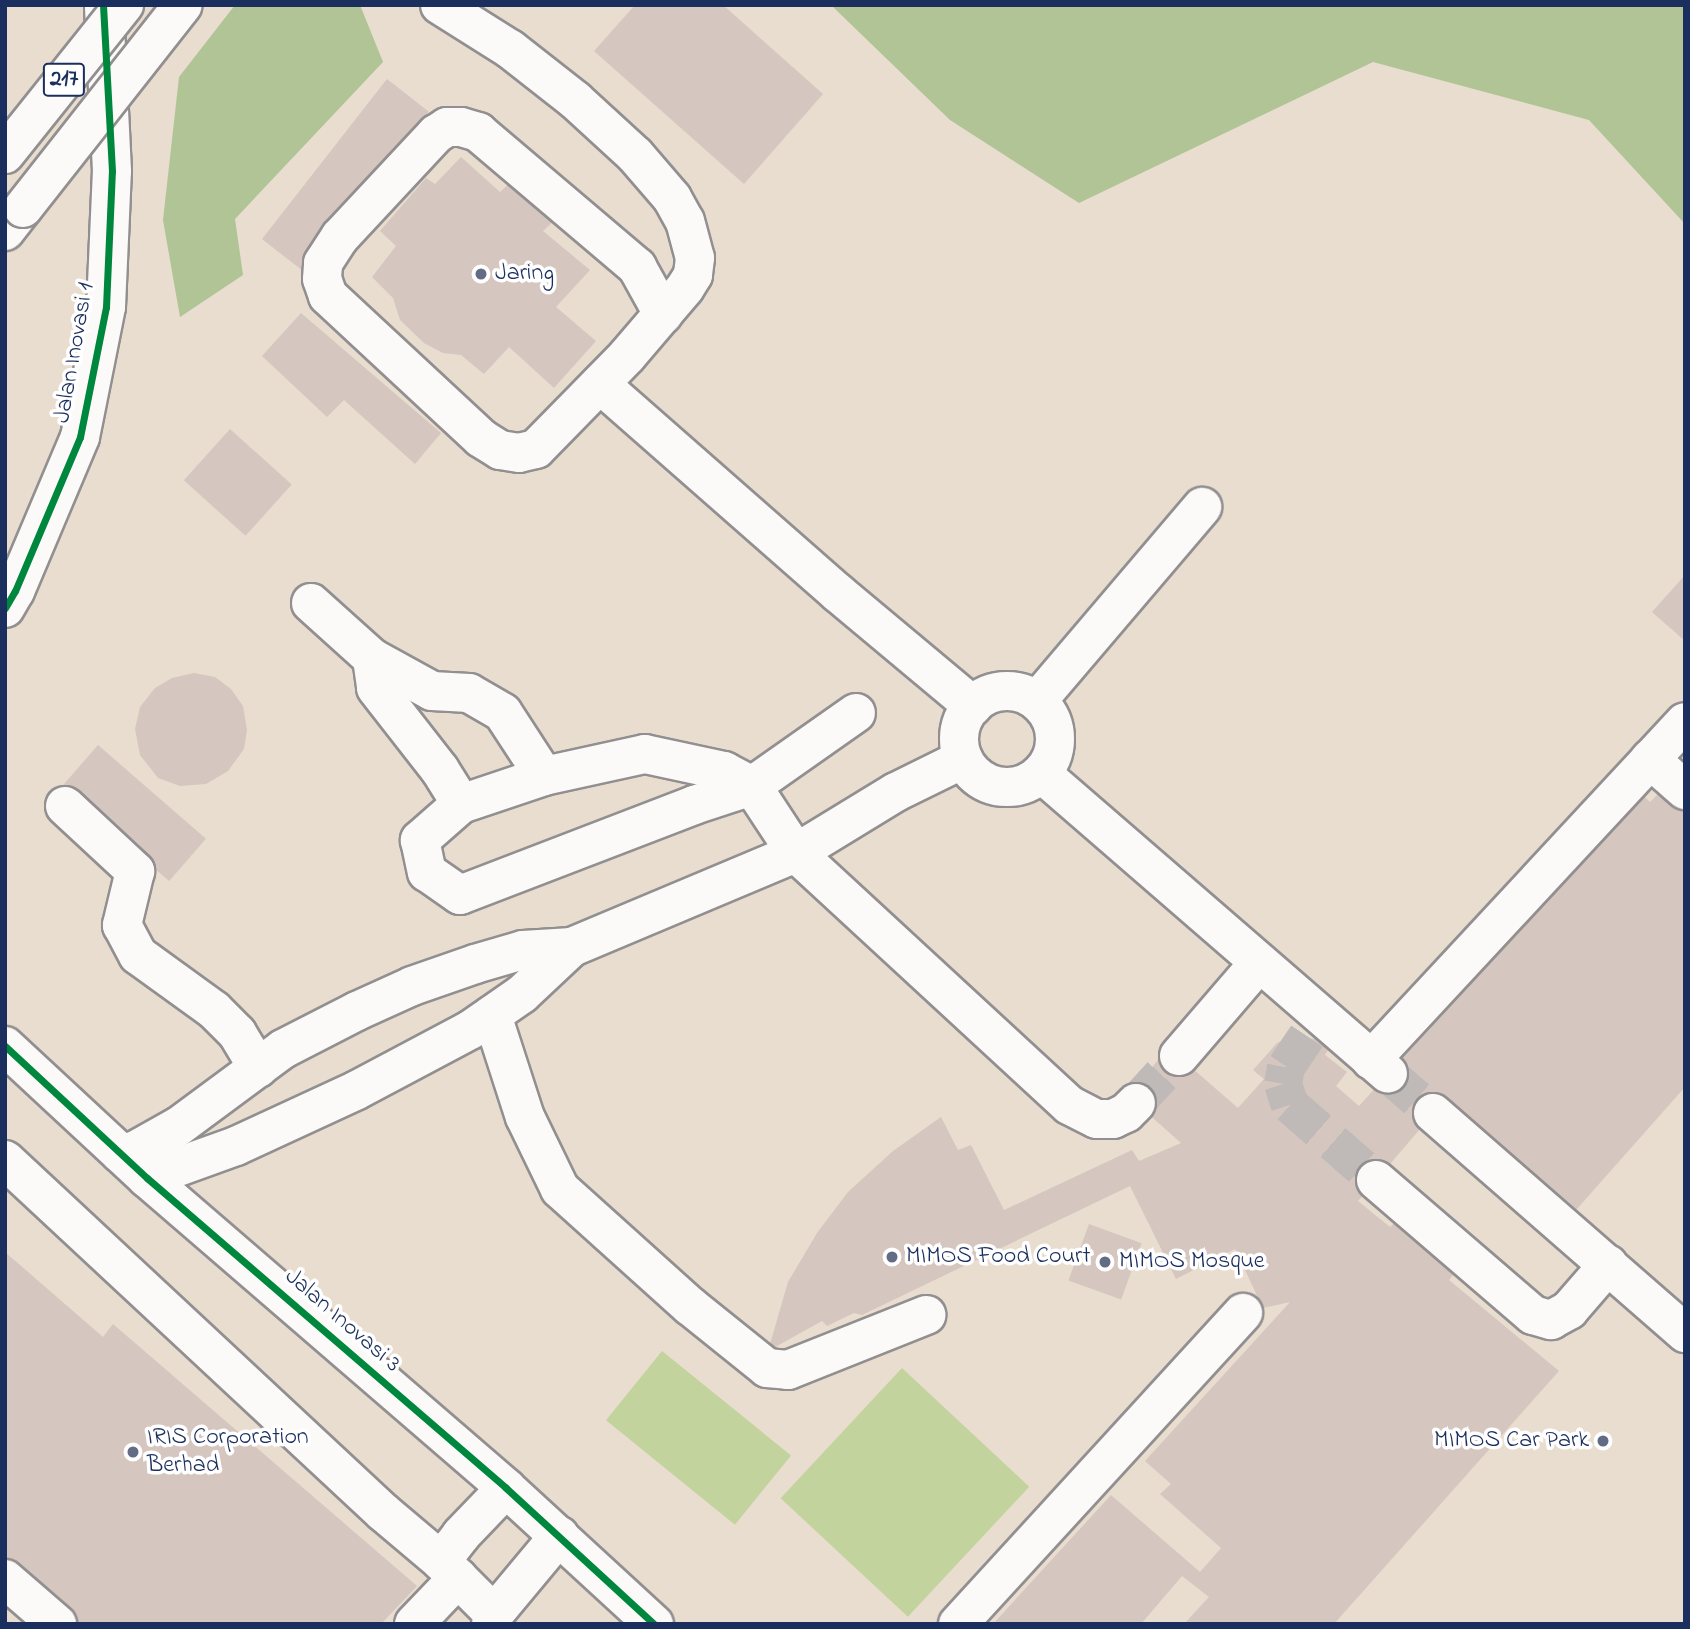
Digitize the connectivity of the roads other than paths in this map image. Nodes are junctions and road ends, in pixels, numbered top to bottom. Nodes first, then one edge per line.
1 (103, 5) edge
2 (124, 5) edge
3 (183, 5) edge
4 (440, 5) edge
5 (5, 154) edge
6 (14, 220) edge
7 (675, 313) junction
8 (600, 384) junction
9 (1202, 507) dead end
10 (311, 603) dead end
11 (5, 608) edge
12 (372, 658) junction
13 (1037, 701) junction
14 (973, 706) junction
15 (856, 713) dead end
16 (1685, 722) edge
17 (963, 759) junction
18 (1650, 759) junction
19 (1041, 773) junction
20 (544, 776) junction
21 (752, 786) junction
22 (1685, 790) edge
23 (461, 804) junction
24 (65, 806) dead end
25 (796, 853) junction
26 (572, 947) junction
27 (1259, 963) junction
28 (492, 1015) junction
29 (5, 1046) edge
30 (1179, 1056) tunnel mouth
31 (258, 1068) junction
32 (1136, 1103) tunnel mouth
33 (1433, 1114) tunnel mouth
34 (5, 1160) edge
35 (134, 1166) junction
36 (1376, 1180) tunnel mouth
37 (1608, 1265) junction
38 (1243, 1313) dead end
39 (926, 1315) dead end
40 (1685, 1334) edge
41 (506, 1488) junction
42 (559, 1536) junction
43 (449, 1569) junction
44 (5, 1579) edge
45 (492, 1619) edge
46 (57, 1624) edge
47 (414, 1624) edge
48 (654, 1624) edge
49 (958, 1624) edge

1 - 11 main road, Jalan Inovasi 1
2 - 5 main road, 217, bridge
3 - 6 main road, 217, bridge
4 - 7 main road
7 - 8 main road
7 - 8 main road
8 - 14 main road
9 - 13 main road
10 - 12 main road
12 - 20 main road
12 - 23 main road
13 - 14 main road
13 - 19 main road
14 - 17 main road
15 - 21 main road
16 - 18 main road
17 - 19 main road
17 - 25 main road
18 - 22 main road
18 - 27 main road
19 - 27 main road
20 - 21 main road
20 - 23 main road
21 - 23 main road
21 - 25 main road
24 - 31 main road
25 - 26 main road
25 - 32 main road
26 - 28 main road
26 - 31 main road
27 - 30 main road
28 - 35 main road
28 - 39 main road
29 - 35 main road, Jalan Inovasi 3
31 - 35 main road
33 - 37 main road
34 - 43 main road
35 - 41 main road, Jalan Inovasi 3
36 - 37 main road
37 - 40 main road
38 - 49 main road
41 - 42 main road, Jalan Inovasi 3
41 - 43 main road
42 - 45 main road
42 - 48 main road, Jalan Inovasi 3
43 - 45 main road
43 - 47 main road
44 - 46 main road

